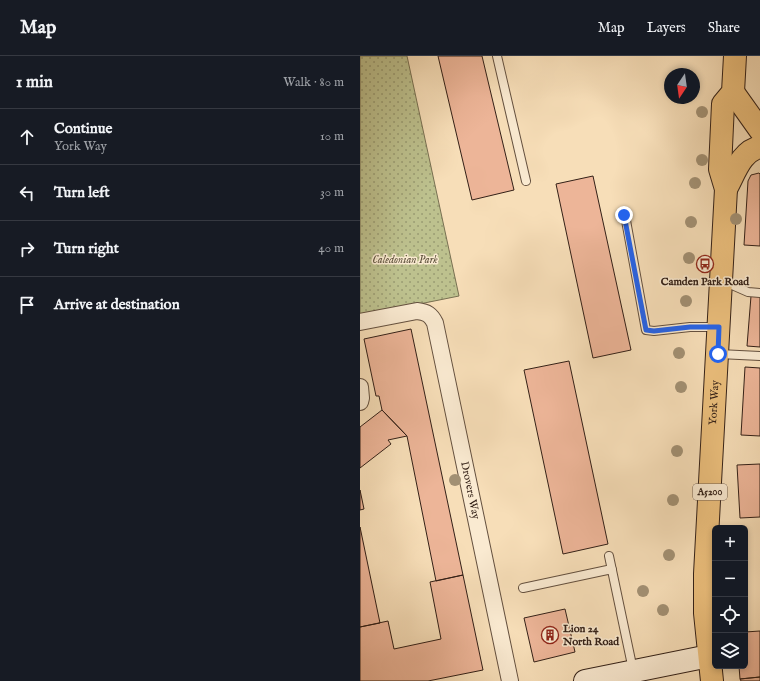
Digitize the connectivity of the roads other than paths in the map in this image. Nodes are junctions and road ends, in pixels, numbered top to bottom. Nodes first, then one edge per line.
1 (497, 56) edge
2 (735, 56) edge
3 (733, 92) junction
4 (760, 130) edge
5 (760, 147) edge
6 (526, 181) dead end
7 (726, 189) junction
8 (624, 215) dead end
9 (721, 281) junction
10 (760, 293) edge
11 (360, 322) edge
12 (719, 327) junction
13 (718, 354) junction
14 (760, 356) edge
15 (360, 387) edge
16 (360, 402) edge
17 (609, 556) dead end
18 (612, 570) junction
19 (523, 588) dead end
20 (709, 656) junction
21 (633, 671) junction
22 (510, 681) edge
23 (585, 681) edge
24 (712, 681) edge

1 - 6 lane
2 - 3 main road, York Way / A5200
3 - 4 main road
3 - 7 main road, York Way / A5200
5 - 7 main road, A5200
7 - 9 main road, York Way / A5200
8 - 12 lane
9 - 10 lane
9 - 12 main road, York Way / A5200
11 - 22 street, Drovers Way
12 - 13 main road, York Way / A5200
13 - 14 lane
13 - 20 main road, York Way / A5200
15 - 16 street
17 - 18 lane
18 - 19 lane
18 - 21 lane
20 - 21 street
20 - 24 main road, York Way / A5200
21 - 23 street

